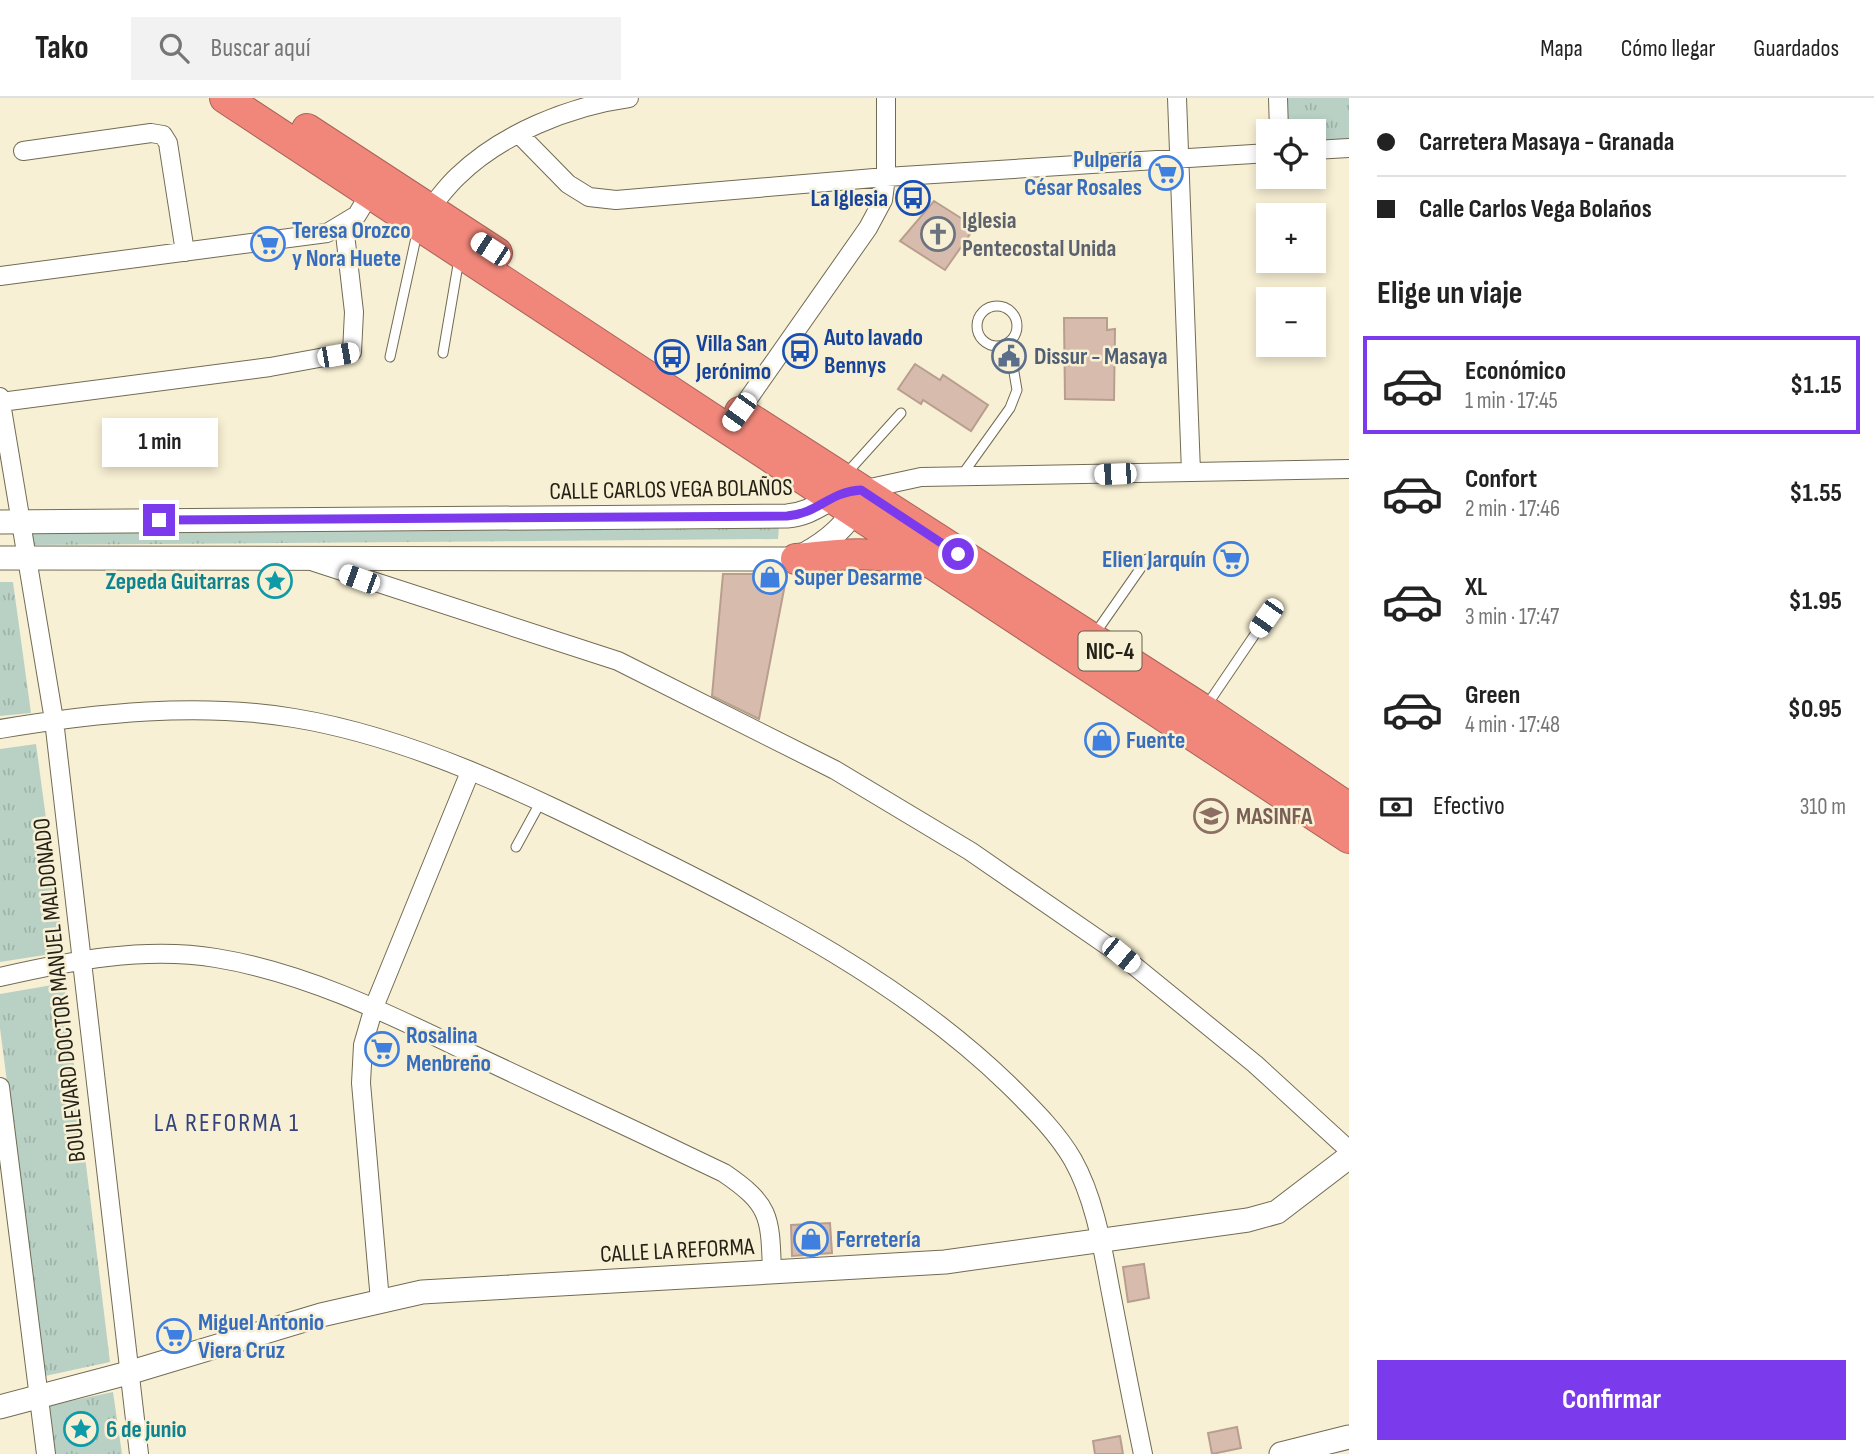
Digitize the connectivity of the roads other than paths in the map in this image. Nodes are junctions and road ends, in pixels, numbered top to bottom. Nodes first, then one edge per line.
1 (225, 98) edge
2 (260, 98) edge
3 (629, 98) edge
4 (886, 98) edge
5 (1177, 98) edge
6 (1278, 98) edge
7 (1279, 119) edge
8 (519, 134) junction
9 (1349, 148) edge
10 (1326, 149) edge
11 (23, 151) dead end
12 (1256, 154) edge
13 (1181, 160) junction
14 (886, 177) junction
15 (369, 195) junction
16 (424, 218) junction
17 (344, 225) junction
18 (185, 252) junction
19 (460, 254) junction
20 (0, 276) edge
21 (1009, 342) junction
22 (443, 353) dead end
23 (390, 357) dead end
24 (0, 399) edge
25 (901, 413) dead end
26 (733, 420) junction
27 (1349, 469) edge
28 (1191, 472) junction
29 (961, 476) junction
30 (846, 495) junction
31 (11, 522) edge
32 (297, 556) junction
33 (0, 558) edge
34 (27, 558) junction
35 (796, 559) junction
36 (1147, 559) dead end
37 (945, 570) junction
38 (1266, 618) dead end
39 (1091, 640) junction
40 (1204, 710) junction
41 (54, 720) junction
42 (0, 729) edge
43 (470, 772) junction
44 (540, 803) junction
45 (1349, 808) edge
46 (1349, 838) edge
47 (516, 847) dead end
48 (80, 959) junction
49 (0, 977) edge
50 (374, 1007) junction
51 (0, 1087) edge
52 (1349, 1150) edge
53 (1349, 1157) edge
54 (1101, 1242) junction
55 (772, 1271) junction
56 (380, 1301) junction
57 (128, 1373) junction
58 (37, 1397) junction
59 (0, 1407) edge
60 (1349, 1437) edge
61 (1323, 1450) edge
62 (46, 1454) edge
63 (139, 1454) edge
64 (1143, 1454) edge
65 (1281, 1454) edge

1 - 15 highway, NIC-4
2 - 16 highway, NIC-4
3 - 8 street
4 - 14 street
5 - 13 street
6 - 7 street
8 - 14 street
8 - 16 street
9 - 10 street
11 - 18 street
12 - 13 street
13 - 14 street
13 - 28 street
14 - 26 street
15 - 16 highway, NIC-4
15 - 17 street
16 - 19 highway, NIC-4
16 - 23 lane
16 - 26 highway, NIC-4
17 - 18 street
17 - 24 street
18 - 20 street
19 - 22 lane
19 - 26 highway, NIC-4
21 - 21 lane
21 - 29 lane
24 - 31 street, BOULEVARD DOCTOR MANUEL MALDONADO
25 - 30 lane
26 - 30 highway, NIC-4
27 - 28 street
28 - 29 street
29 - 30 street
30 - 31 street, CALLE CARLOS VEGA BOLAÑOS
30 - 35 street
30 - 37 highway, NIC-4
30 - 39 highway, NIC-4
31 - 34 street, BOULEVARD DOCTOR MANUEL MALDONADO
32 - 34 street
32 - 35 street
32 - 52 street
33 - 34 street
34 - 41 street, BOULEVARD DOCTOR MANUEL MALDONADO
35 - 37 highway
36 - 39 lane
37 - 46 highway, NIC-4
38 - 40 lane
39 - 40 highway, NIC-4
40 - 45 highway, NIC-4
41 - 42 street
41 - 43 street
41 - 48 street, BOULEVARD DOCTOR MANUEL MALDONADO
43 - 44 street
43 - 50 street
44 - 47 lane
44 - 54 street
48 - 49 street
48 - 50 street
48 - 57 street, BOULEVARD DOCTOR MANUEL MALDONADO
50 - 55 street
50 - 56 street
51 - 58 street
53 - 54 street, CALLE LA REFORMA
54 - 55 street, CALLE LA REFORMA
54 - 64 street
55 - 56 street, CALLE LA REFORMA
56 - 57 street, CALLE LA REFORMA
57 - 58 street, CALLE LA REFORMA
57 - 63 street, BOULEVARD DOCTOR MANUEL MALDONADO
58 - 59 street, CALLE LA REFORMA
58 - 62 street
60 - 61 street
61 - 65 street

